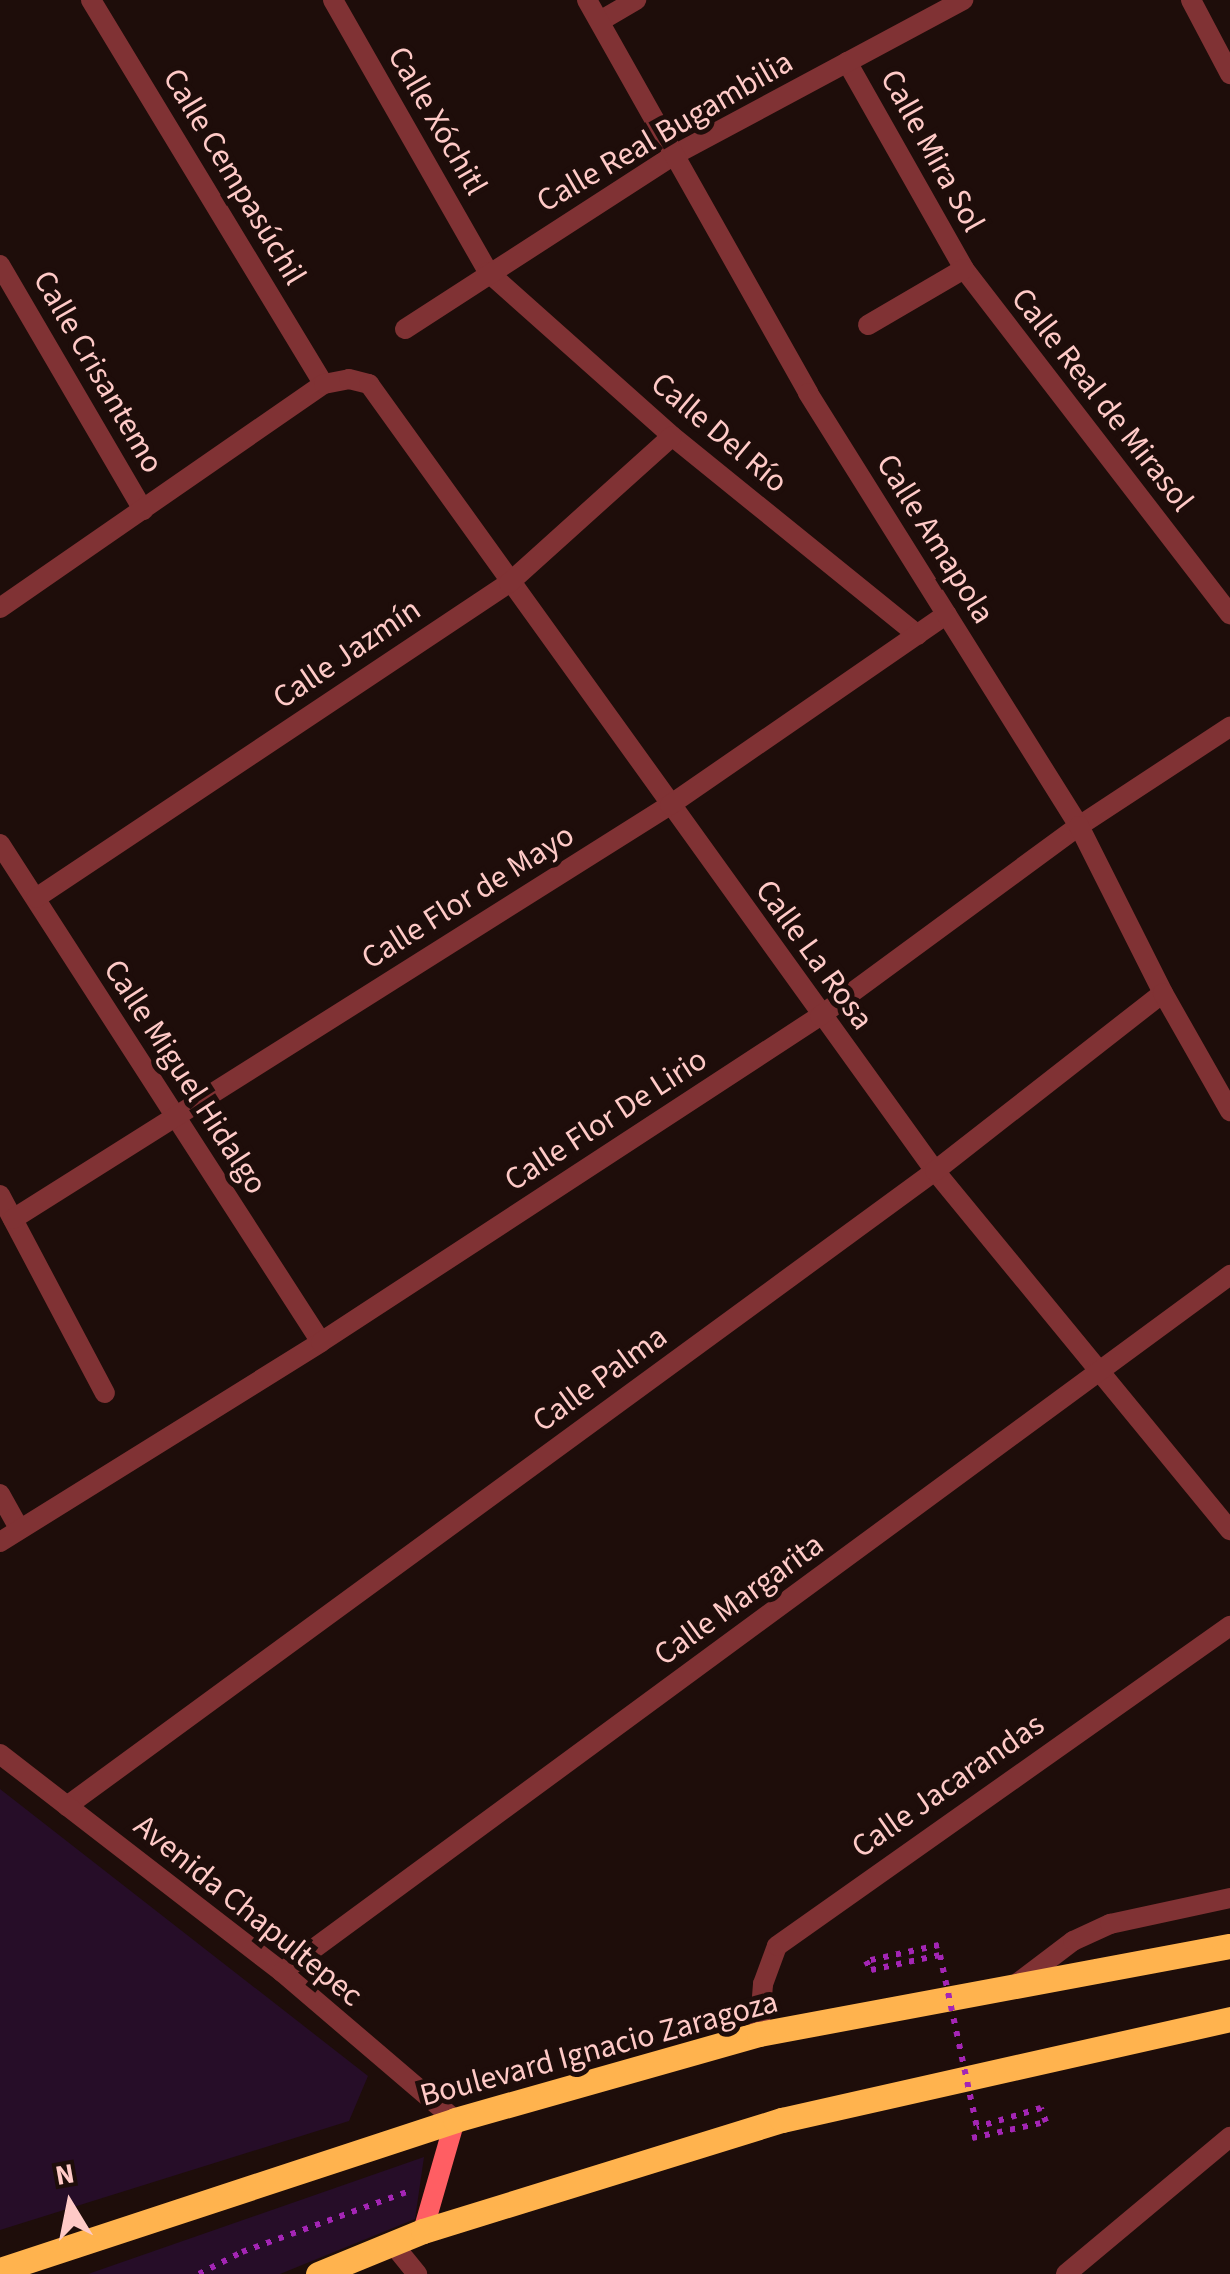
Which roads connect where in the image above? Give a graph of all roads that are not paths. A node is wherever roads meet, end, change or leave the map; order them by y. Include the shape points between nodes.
1 (92, 0) edge
2 (333, 0) edge
3 (588, 0) edge
4 (636, 0) edge
5 (963, 0) edge
6 (1190, 0) edge
7 (600, 21) junction
8 (848, 62) junction
9 (1230, 74) edge
10 (676, 154) junction
11 (0, 265) edge
12 (964, 269) junction
13 (488, 272) junction
14 (868, 325) dead end
15 (405, 328) dead end
16 (324, 384) junction
17 (672, 436) junction
18 (144, 510) junction
19 (509, 582) junction
20 (0, 608) edge
21 (946, 614) junction
22 (1230, 615) edge
23 (918, 635) junction
24 (1230, 727) edge
25 (670, 805) junction
26 (1080, 826) junction
27 (0, 844) edge
28 (36, 898) junction
29 (1163, 993) junction
30 (820, 1016) junction
31 (1230, 1111) edge
32 (173, 1118) junction
33 (934, 1171) junction
34 (0, 1195) edge
35 (13, 1218) junction
36 (1230, 1275) edge
37 (320, 1342) junction
38 (1102, 1372) junction
39 (105, 1393) dead end
40 (0, 1494) edge
41 (20, 1528) junction
42 (1230, 1530) edge
43 (0, 1542) edge
44 (1230, 1626) edge
45 (0, 1754) edge
46 (68, 1806) junction
47 (1230, 1898) edge
48 (1230, 1946) edge
49 (282, 1972) junction
50 (1019, 1982) junction
51 (1230, 2018) edge
52 (759, 2034) junction
53 (455, 2120) junction
54 (1230, 2137) edge
55 (423, 2231) junction
56 (392, 2243) junction
57 (70, 2246) junction
58 (0, 2270) edge
59 (32, 2274) edge
60 (318, 2274) edge
61 (417, 2274) edge
62 (1066, 2274) edge

1 - 16 street, Calle Cempasúchil
2 - 13 street, Calle Xóchitl
3 - 7 street, Calle Amapola
4 - 7 street
5 - 8 street, Calle Real Bugambilia
6 - 9 street
7 - 10 street, Calle Amapola
8 - 10 street, Calle Real Bugambilia
8 - 12 street, Calle Mira Sol
10 - 13 street, Calle Real Bugambilia
10 - 21 street, Calle Amapola via 808,393
11 - 18 street, Calle Crisantemo
12 - 14 street
12 - 22 street, Calle Real de Mirasol
13 - 15 street, Calle Real Bugambilia
13 - 17 street, Calle Del Río
16 - 18 street
16 - 19 street, Calle La Rosa via 360,380 378,393
17 - 19 street, Calle Jazmín
17 - 23 street, Calle Del Río
18 - 20 street
19 - 25 street, Calle La Rosa
19 - 28 street, Calle Jazmín
21 - 23 street, Calle Flor de Mayo
21 - 26 street, Calle Amapola
23 - 25 street, Calle Flor de Mayo
24 - 26 street, Calle Flor De Lirio
25 - 30 street, Calle La Rosa
25 - 32 street, Calle Flor de Mayo
26 - 29 street, Calle Amapola
26 - 30 street, Calle Flor De Lirio
27 - 28 street, Calle Miguel Hidalgo
28 - 32 street, Calle Miguel Hidalgo
29 - 31 street, Calle Amapola
29 - 33 street, Calle Palma
30 - 33 street, Calle La Rosa
30 - 37 street, Calle Flor De Lirio
32 - 35 street, Calle Flor de Mayo
32 - 37 street, Calle Miguel Hidalgo
33 - 38 street, Calle La Rosa
33 - 46 street, Calle Palma
34 - 35 street
35 - 39 street
36 - 38 street, Calle Margarita
37 - 41 street, Calle Flor De Lirio
38 - 42 street, Calle La Rosa
38 - 49 street, Calle Margarita
40 - 41 street
41 - 43 street, Calle Flor De Lirio
44 - 52 street, Calle Jacarandas via 777,1946 763,1984
45 - 46 street, Avenida Chapultepec
46 - 49 street, Avenida Chapultepec
47 - 50 street via 1110,1924 1073,1941
48 - 50 main road, Boulevard Ignacio Zaragoza
49 - 53 street, Avenida Chapultepec
50 - 52 main road, Boulevard Ignacio Zaragoza
51 - 55 main road via 782,2120
52 - 53 main road, Boulevard Ignacio Zaragoza
53 - 55 main road
53 - 57 main road, Boulevard Ignacio Zaragoza
54 - 62 street
55 - 56 main road
56 - 60 main road
56 - 61 street
57 - 58 main road, Boulevard Ignacio Zaragoza
57 - 59 main road

